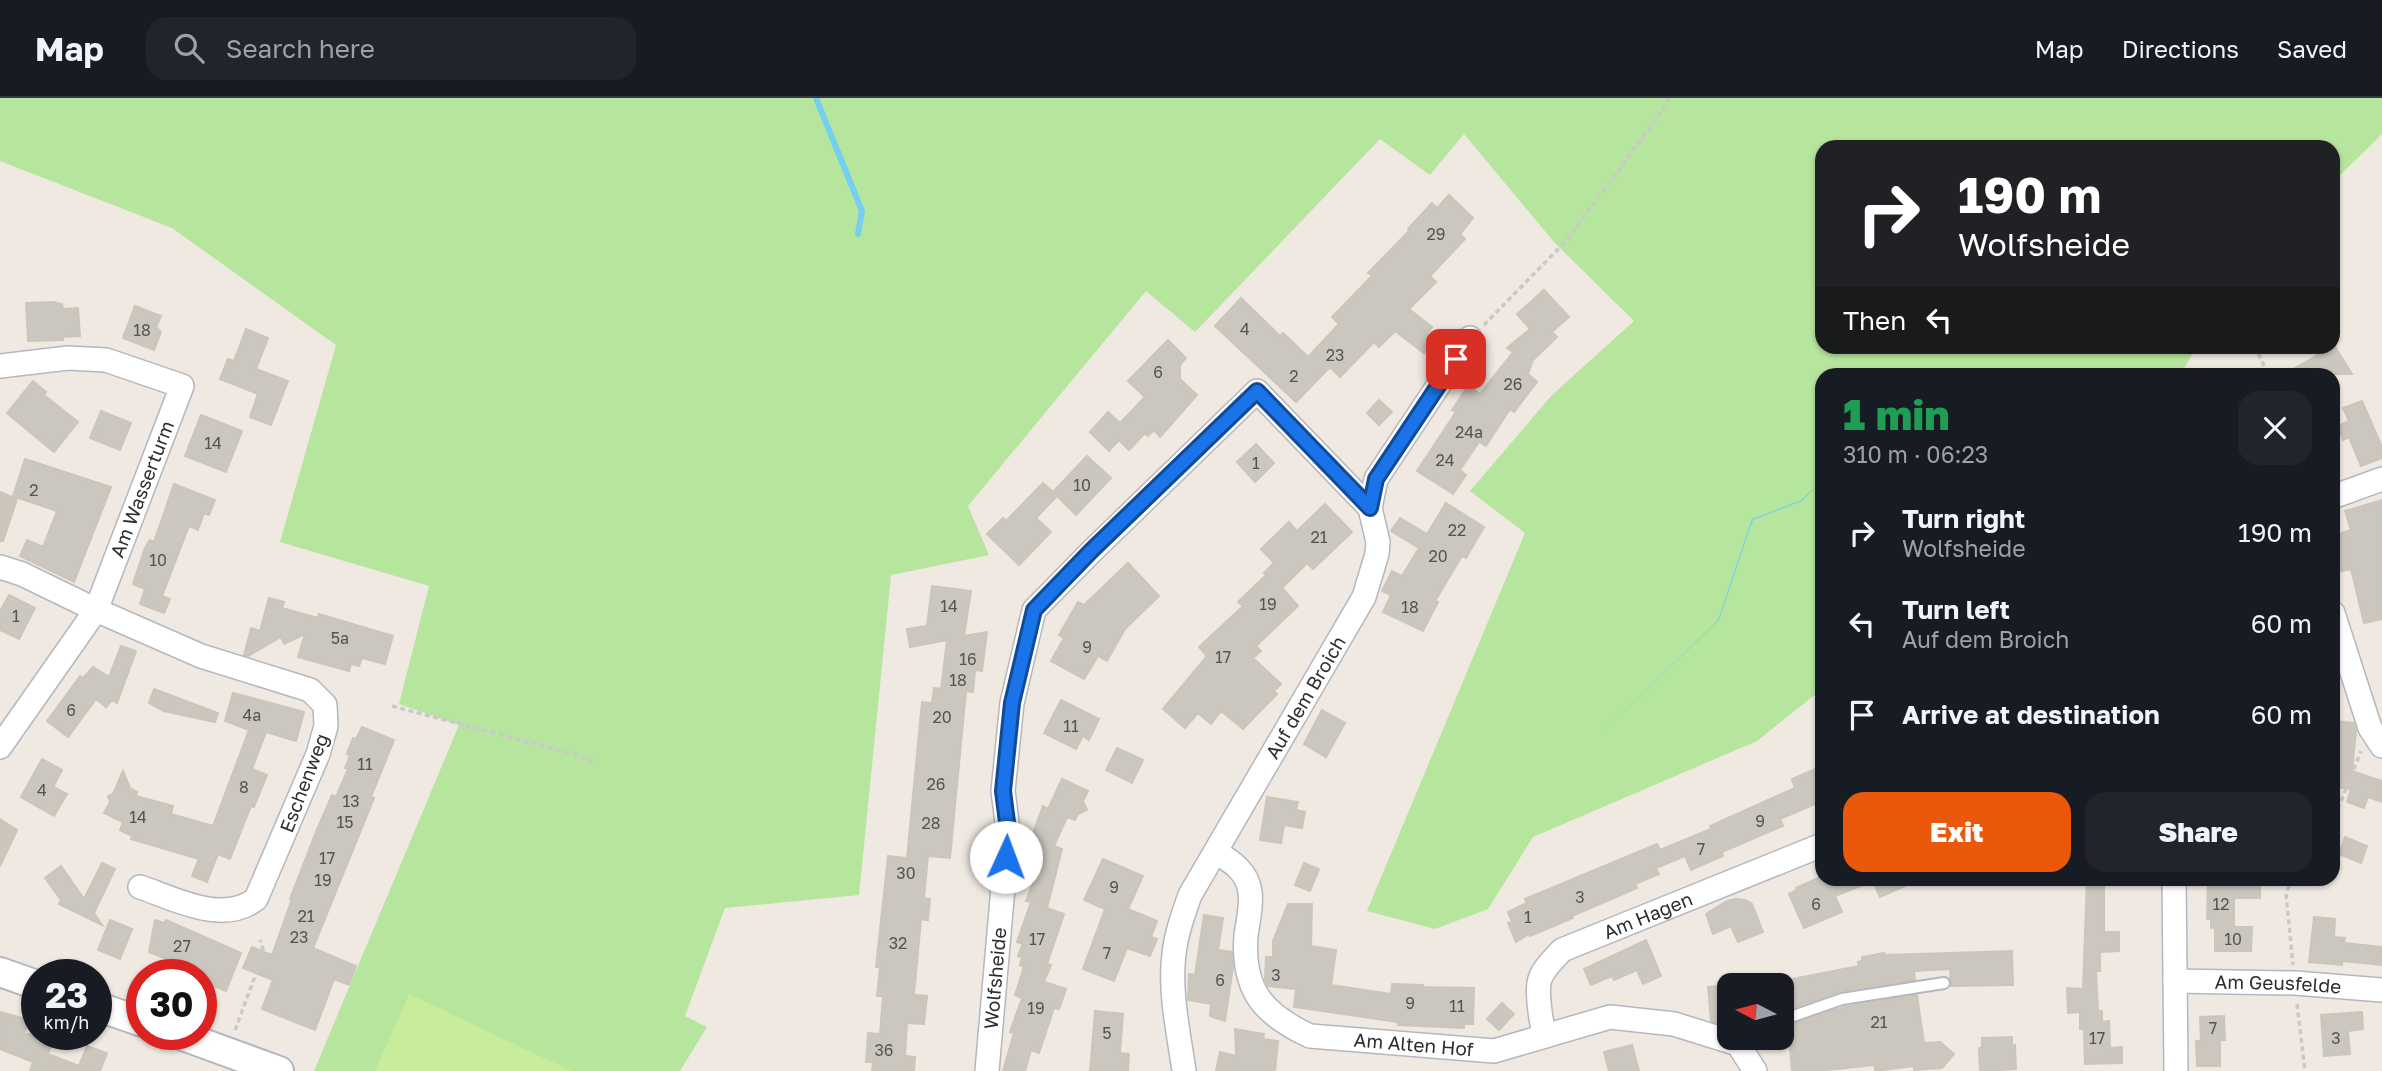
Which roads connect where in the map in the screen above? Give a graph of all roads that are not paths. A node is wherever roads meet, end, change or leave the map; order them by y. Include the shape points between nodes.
1 (1470, 338) road end
2 (0, 366) edge
3 (2382, 479) edge
4 (2340, 492) edge
5 (1370, 508) junction
6 (0, 567) edge
7 (96, 610) junction
8 (2340, 633) edge
9 (2376, 737) edge
10 (0, 747) edge
11 (1815, 848) edge
12 (1216, 852) junction
13 (2174, 886) edge
14 (140, 887) dead end
15 (0, 972) edge
16 (21, 979) edge
17 (2175, 981) junction
18 (1944, 983) dead end
19 (2382, 990) edge
20 (1794, 1016) edge
21 (1717, 1034) edge
22 (1545, 1035) junction
23 (217, 1048) edge
24 (1747, 1050) edge
25 (279, 1071) edge
26 (987, 1071) edge
27 (1184, 1071) edge
28 (1755, 1071) edge
29 (2176, 1071) edge

1 - 5 street, Auf dem Broich via 1376,479
2 - 7 street, Am Wasserturm via 68,358 106,360 182,386
3 - 4 street
5 - 12 street, Auf dem Broich via 1378,542 1364,597
5 - 26 street, Wolfsheide via 1257,391 1034,610 1012,703 1003,791 1008,830
6 - 7 street
7 - 10 street, Am Wasserturm
7 - 14 street, Eschenweg via 201,656 310,690 325,705 326,726 318,754 256,899 246,906 213,910
8 - 9 street
11 - 22 street, Am Hagen via 1562,950 1539,982
12 - 22 street, Am Alten Hof via 1233,863 1250,891 1244,958 1251,985 1264,1007 1285,1025 1327,1039 1494,1051
12 - 27 street, Auf dem Broich via 1189,895 1173,957
13 - 17 street
15 - 16 street
17 - 19 street, Am Geusfelde
17 - 29 street
18 - 20 lane via 1842,999
21 - 22 street, Am Alten Hof via 1610,1017
23 - 25 street
24 - 28 street, Am Alten Hof

